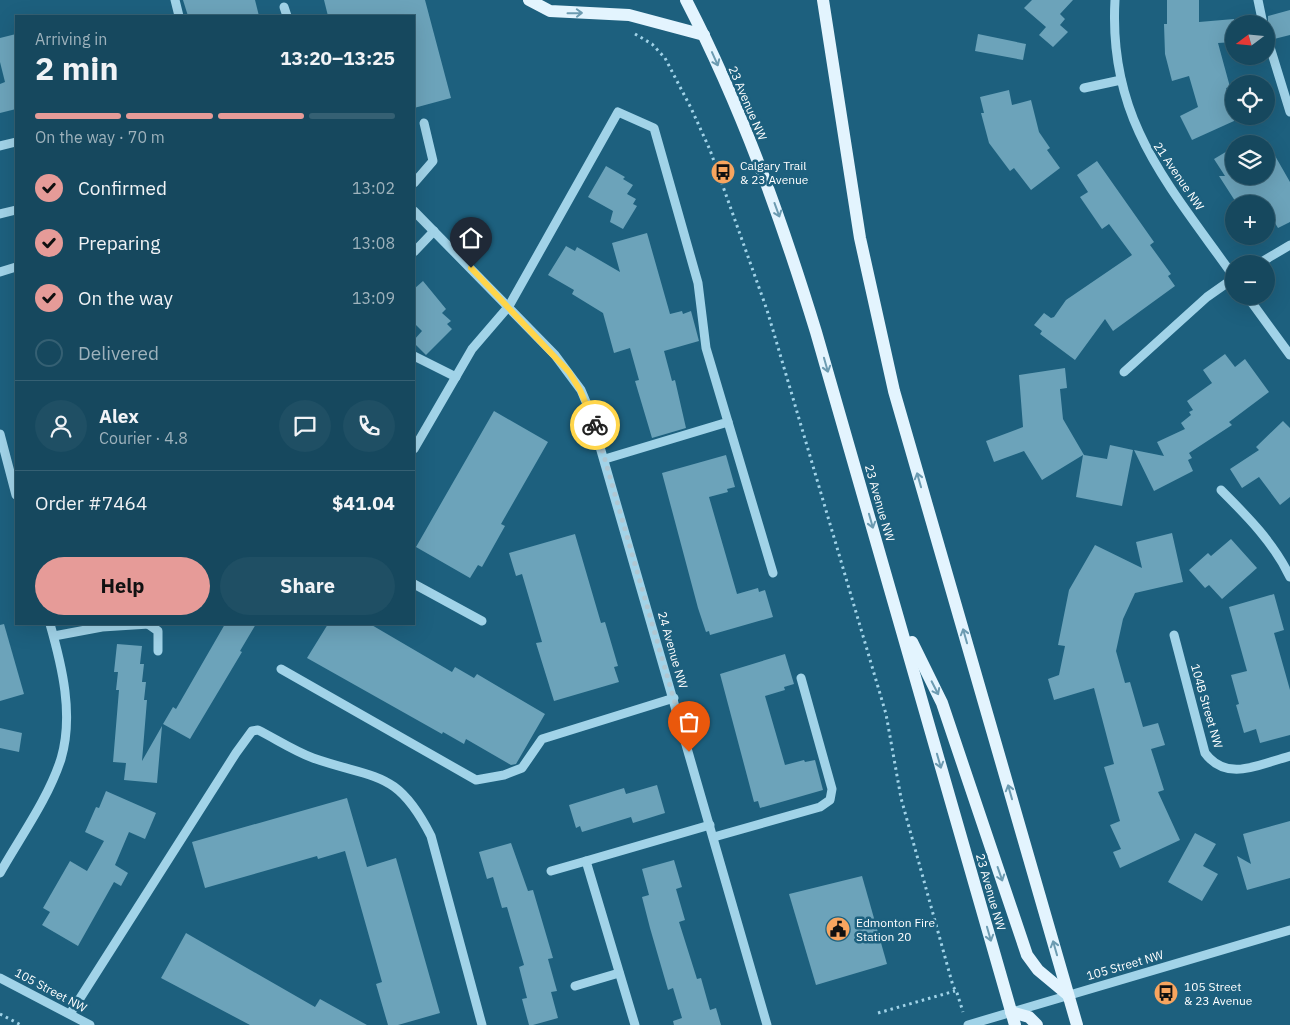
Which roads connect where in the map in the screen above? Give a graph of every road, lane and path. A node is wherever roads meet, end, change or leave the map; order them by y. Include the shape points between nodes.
1 (175, 0) edge
2 (529, 0) edge
3 (686, 0) edge
4 (823, 0) edge
5 (1115, 0) edge
6 (1258, 0) edge
7 (180, 15) edge
8 (629, 15) junction
9 (1262, 15) edge
10 (704, 35) junction
11 (1275, 63) edge
12 (1121, 80) junction
13 (1084, 88) dead end
14 (1290, 112) edge
15 (424, 123) dead end
16 (15, 142) edge
17 (0, 146) edge
18 (415, 182) edge
19 (15, 210) edge
20 (415, 212) edge
21 (0, 214) edge
22 (434, 231) junction
23 (1290, 245) edge
24 (415, 251) edge
25 (1273, 255) edge
26 (1225, 265) edge
27 (15, 268) edge
28 (0, 272) edge
29 (1225, 284) edge
30 (1254, 305) edge
31 (509, 306) junction
32 (1290, 355) edge
33 (415, 356) edge
34 (1124, 372) dead end
35 (456, 377) junction
36 (728, 422) junction
37 (0, 434) edge
38 (415, 447) edge
39 (605, 459) junction
40 (1220, 490) dead end
41 (15, 491) edge
42 (773, 573) dead end
43 (1290, 577) edge
44 (415, 585) edge
45 (897, 613) junction
46 (482, 621) dead end
47 (50, 625) edge
48 (133, 625) edge
49 (149, 625) edge
50 (1174, 635) dead end
51 (54, 636) junction
52 (158, 651) dead end
53 (281, 669) dead end
54 (801, 678) dead end
55 (674, 698) junction
56 (1290, 756) edge
57 (710, 825) junction
58 (714, 837) junction
59 (586, 861) junction
60 (551, 871) dead end
61 (0, 873) edge
62 (1290, 930) edge
63 (619, 973) junction
64 (0, 978) edge
65 (575, 986) dead end
66 (955, 991) junction
67 (1068, 995) junction
68 (1011, 1012) junction
69 (878, 1013) dead end
70 (0, 1014) edge
71 (70, 1014) junction
72 (966, 1021) edge
73 (21, 1025) edge
74 (90, 1025) edge
75 (482, 1025) edge
76 (635, 1025) edge
77 (767, 1025) edge
78 (1015, 1025) edge
79 (1037, 1025) edge
80 (1077, 1025) edge

1 - 7 street
2 -> 8 main road via 550,11
3 - 10 main road, 23 Avenue NW
67 -> 4 main road via 892,381 860,238
5 - 12 street, 21 Avenue NW via 1114,21
6 - 9 street
8 - 10 main road
8 - 66 path via 630,31 652,44 665,58 691,108 710,150 768,310 886,714 901,798
10 -> 45 main road, 23 Avenue NW via 760,164 787,238
11 - 14 street
12 - 13 street
12 - 26 street, 21 Avenue NW via 1133,122 1149,155
15 - 18 street via 433,162
16 - 17 street
19 - 21 street
20 - 22 street, 24 Avenue NW
22 - 24 street
22 - 31 street, 24 Avenue NW
23 - 25 street
27 - 28 street
29 - 34 street, 21 Avenue NW
30 - 32 street
31 - 35 street via 472,349
31 - 36 street via 618,112 654,128 698,283 706,348
31 - 39 street, 24 Avenue NW via 555,355 580,390
33 - 35 street
35 - 38 street
36 - 39 street
36 - 42 street
37 - 41 street
39 - 55 street, 24 Avenue NW
40 - 43 street via 1249,518
44 - 46 street
45 -> 67 main road via 942,703 1027,955 1038,970
45 -> 68 main road, 23 Avenue NW
47 - 51 street
48 - 51 street
49 - 52 street via 158,632
50 - 56 street, 104B Street NW via 1205,753 1213,763 1230,771
51 - 61 street via 65,697 61,757 46,792
53 - 55 street via 476,780 522,768 542,739
54 - 58 street via 832,789 830,800 820,807
55 - 57 street, 24 Avenue NW
57 - 58 street, 24 Avenue NW
57 - 59 street
58 - 77 street, 24 Avenue NW
59 - 60 street
59 - 63 street
62 - 67 street, 105 Street NW
63 - 65 street
63 - 76 street
64 - 71 street, 105 Street NW
66 - 69 path
66 - 72 path
67 - 68 street, 105 Street NW
67 - 80 main road
68 - 72 street, 105 Street NW
68 - 78 main road, 23 Avenue NW
68 - 79 main road via 1029,1017
70 - 73 path
71 - 74 street, 105 Street NW
71 - 75 street via 236,753 252,731 258,730 311,758 373,775 394,785 420,814 431,836

